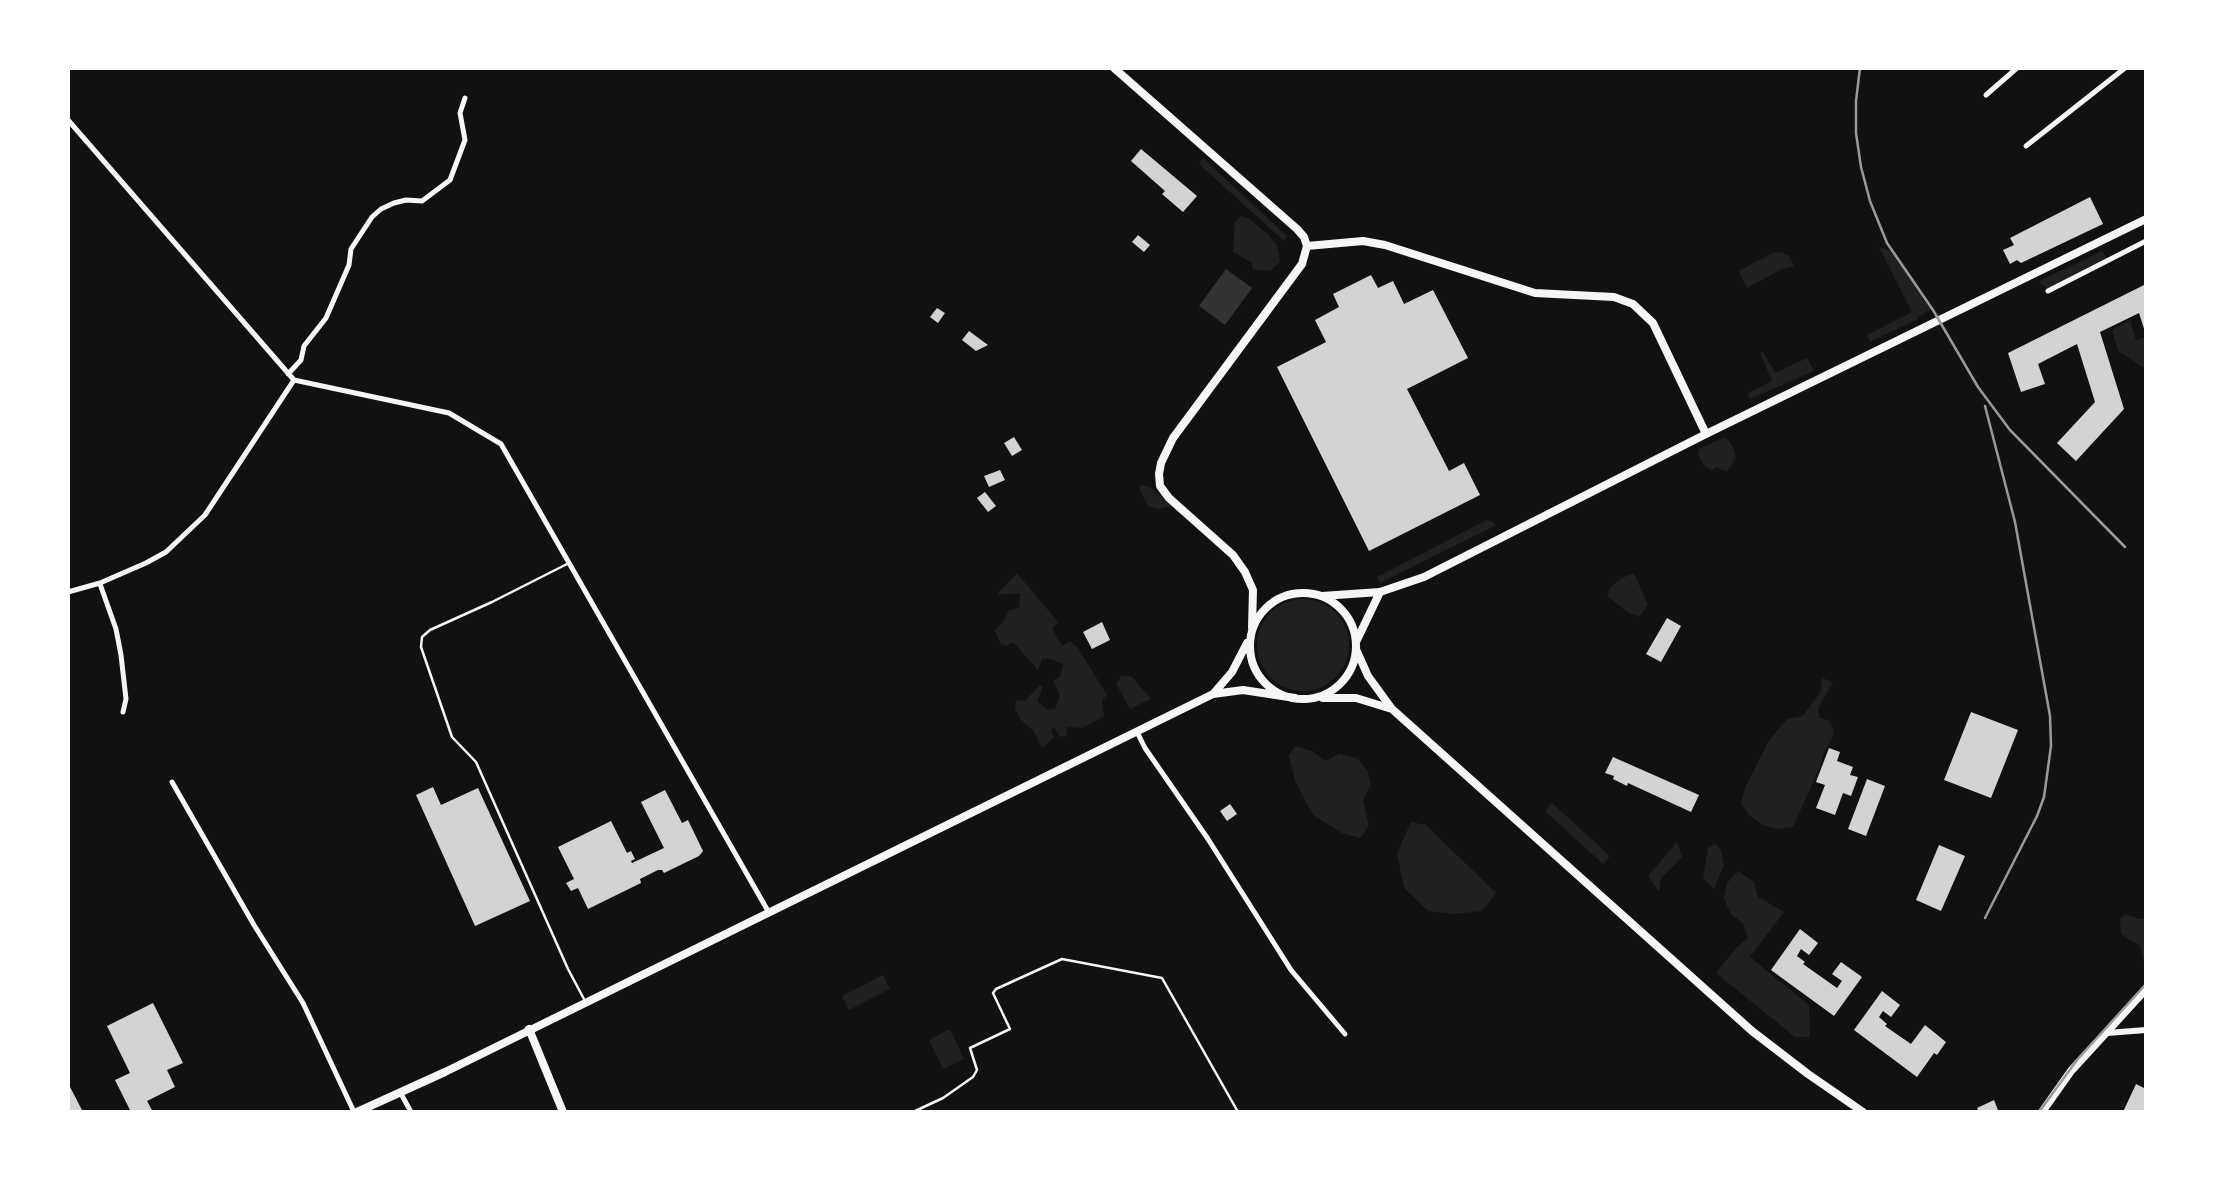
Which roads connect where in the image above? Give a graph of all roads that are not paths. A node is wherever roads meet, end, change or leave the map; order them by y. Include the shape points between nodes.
1 (1114, 68) edge
2 (2017, 68) edge
3 (2125, 68) edge
4 (1986, 95) dead end
5 (465, 98) dead end
6 (68, 120) edge
7 (2026, 146) dead end
8 (2146, 218) edge
9 (2146, 241) edge
10 (1307, 246) junction
11 (2048, 291) dead end
12 (288, 374) junction
13 (294, 380) junction
14 (1706, 434) junction
15 (570, 563) junction
16 (100, 582) junction
17 (68, 592) edge
18 (1380, 592) junction
19 (1322, 596) junction
20 (1251, 632) junction
21 (1356, 645) junction
22 (1214, 693) junction
23 (1295, 698) junction
24 (1314, 698) junction
25 (1392, 709) junction
26 (124, 712) dead end
27 (1137, 732) junction
28 (172, 782) dead end
29 (768, 911) junction
30 (2146, 989) edge
31 (586, 1002) junction
32 (529, 1030) junction
33 (2146, 1030) edge
34 (2107, 1033) junction
35 (1345, 1034) dead end
36 (400, 1092) junction
37 (356, 1112) edge
38 (411, 1112) edge
39 (563, 1112) edge
40 (913, 1112) edge
41 (1238, 1112) edge
42 (1862, 1112) edge
43 (2042, 1112) edge

1 - 10 main road via 1298,229
2 - 4 street
3 - 7 street
5 - 12 street via 465,140 450,180 422,201 394,203 372,217 351,249 326,318
6 - 12 street
8 - 14 main road
9 - 11 street
10 - 14 main road via 1363,240 1536,293 1633,304 1654,323
10 - 20 main road via 1302,264 1161,463 1160,486 1169,498 1244,572 1253,590
12 - 13 street
13 - 15 street via 450,413 502,444
13 - 16 street via 204,514 166,552
14 - 18 main road via 1474,554
15 - 29 street
15 - 31 lane via 430,630 420,647 452,737 476,762
16 - 17 street
16 - 26 street via 121,655
18 - 19 main road
18 - 21 main road
19 - 20 main road via 1302,592 1277,599
19 - 21 main road via 1349,619
20 - 22 main road
20 - 23 main road via 1256,671 1272,690
21 - 24 main road via 1343,680
21 - 25 main road
22 - 23 main road
22 - 27 main road
23 - 24 main road
24 - 25 main road via 1356,698
25 - 42 main road via 1752,1031
27 - 29 main road
27 - 35 street via 1291,970
28 - 37 street via 303,1003
29 - 31 main road
30 - 34 main road
31 - 32 main road
32 - 36 main road
32 - 39 main road
33 - 34 street
34 - 43 main road
36 - 37 main road
36 - 38 street
40 - 41 lane via 972,1077 977,1070 970,1048 1010,1029 993,993 1062,959 1162,978

